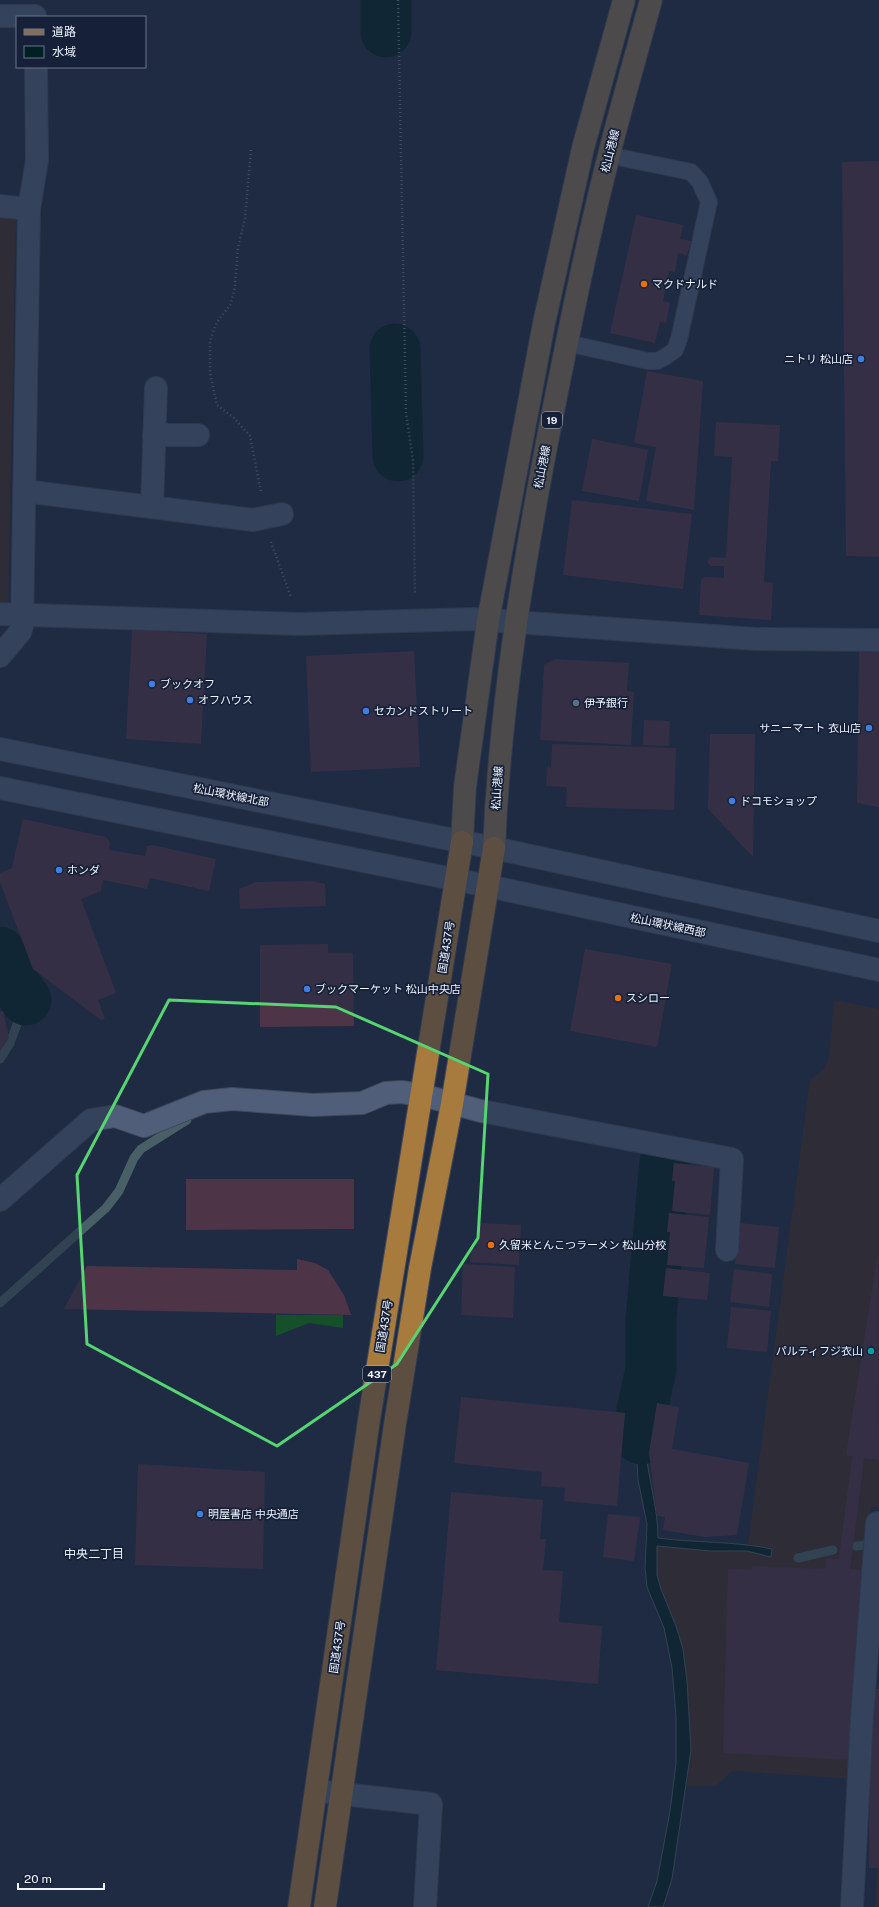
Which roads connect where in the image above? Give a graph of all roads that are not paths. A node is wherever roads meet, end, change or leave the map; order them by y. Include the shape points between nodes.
1 (624, 0) edge
2 (652, 0) edge
3 (35, 11) edge
4 (0, 16) edge
5 (36, 68) edge
6 (608, 155) junction
7 (0, 206) edge
8 (30, 209) junction
9 (567, 343) junction
10 (156, 388) dead end
11 (154, 435) junction
12 (198, 435) dead end
13 (24, 490) junction
14 (152, 507) junction
15 (274, 515) road end
16 (0, 614) edge
17 (22, 614) junction
18 (488, 621) junction
19 (516, 622) junction
20 (879, 640) edge
21 (0, 656) edge
22 (0, 749) edge
23 (0, 788) edge
24 (462, 842) junction
25 (494, 848) junction
26 (457, 880) junction
27 (488, 886) junction
28 (879, 931) edge
29 (879, 970) edge
30 (422, 1095) junction
31 (452, 1104) junction
32 (0, 1200) edge
33 (727, 1250) dead end
34 (879, 1523) edge
35 (317, 1791) junction
36 (343, 1793) junction
37 (299, 1907) edge
38 (325, 1907) edge
39 (425, 1907) edge
40 (852, 1907) edge

1 - 18 main road, 19 via 583,148 544,323
2 - 6 main road, 松山港線 / 19
3 - 4 street
5 - 8 street via 37,160
6 - 9 main road, 松山港線 / 19
6 - 9 lane via 691,172 706,192 709,202 683,323 674,350 657,361 631,358
7 - 8 street
8 - 13 street
9 - 19 main road, 松山港線 / 19 via 536,499
10 - 11 street
11 - 12 street
11 - 14 street
13 - 14 street
13 - 17 street
14 - 15 street via 253,520
16 - 17 street
17 - 18 street via 301,624 473,619
17 - 21 street via 20,632
18 - 19 street
18 - 24 main road, 19 via 465,787
19 - 20 street via 756,639
19 - 25 main road, 松山港線 / 19 via 497,775
22 - 24 street, 松山環状線北部
23 - 26 street
24 - 25 street
24 - 26 highway, 国道437号 / 437
25 - 27 highway, 437
25 - 28 street
26 - 27 street, 松山環状線西部
26 - 30 highway, 国道437号 / 437
27 - 29 street, 松山環状線西部
27 - 31 highway, 437
30 - 31 street
30 - 32 street via 386,1092 362,1103 313,1105 232,1099 204,1102 144,1126 115,1116 91,1120
30 - 35 highway, 国道437号 / 437 via 369,1420
31 - 33 street via 732,1159
31 - 36 highway, 437 via 420,1268 396,1416
34 - 40 street via 862,1717
35 - 36 street
35 - 37 highway, 国道437号 / 437
36 - 38 highway, 437
36 - 39 street via 431,1804

